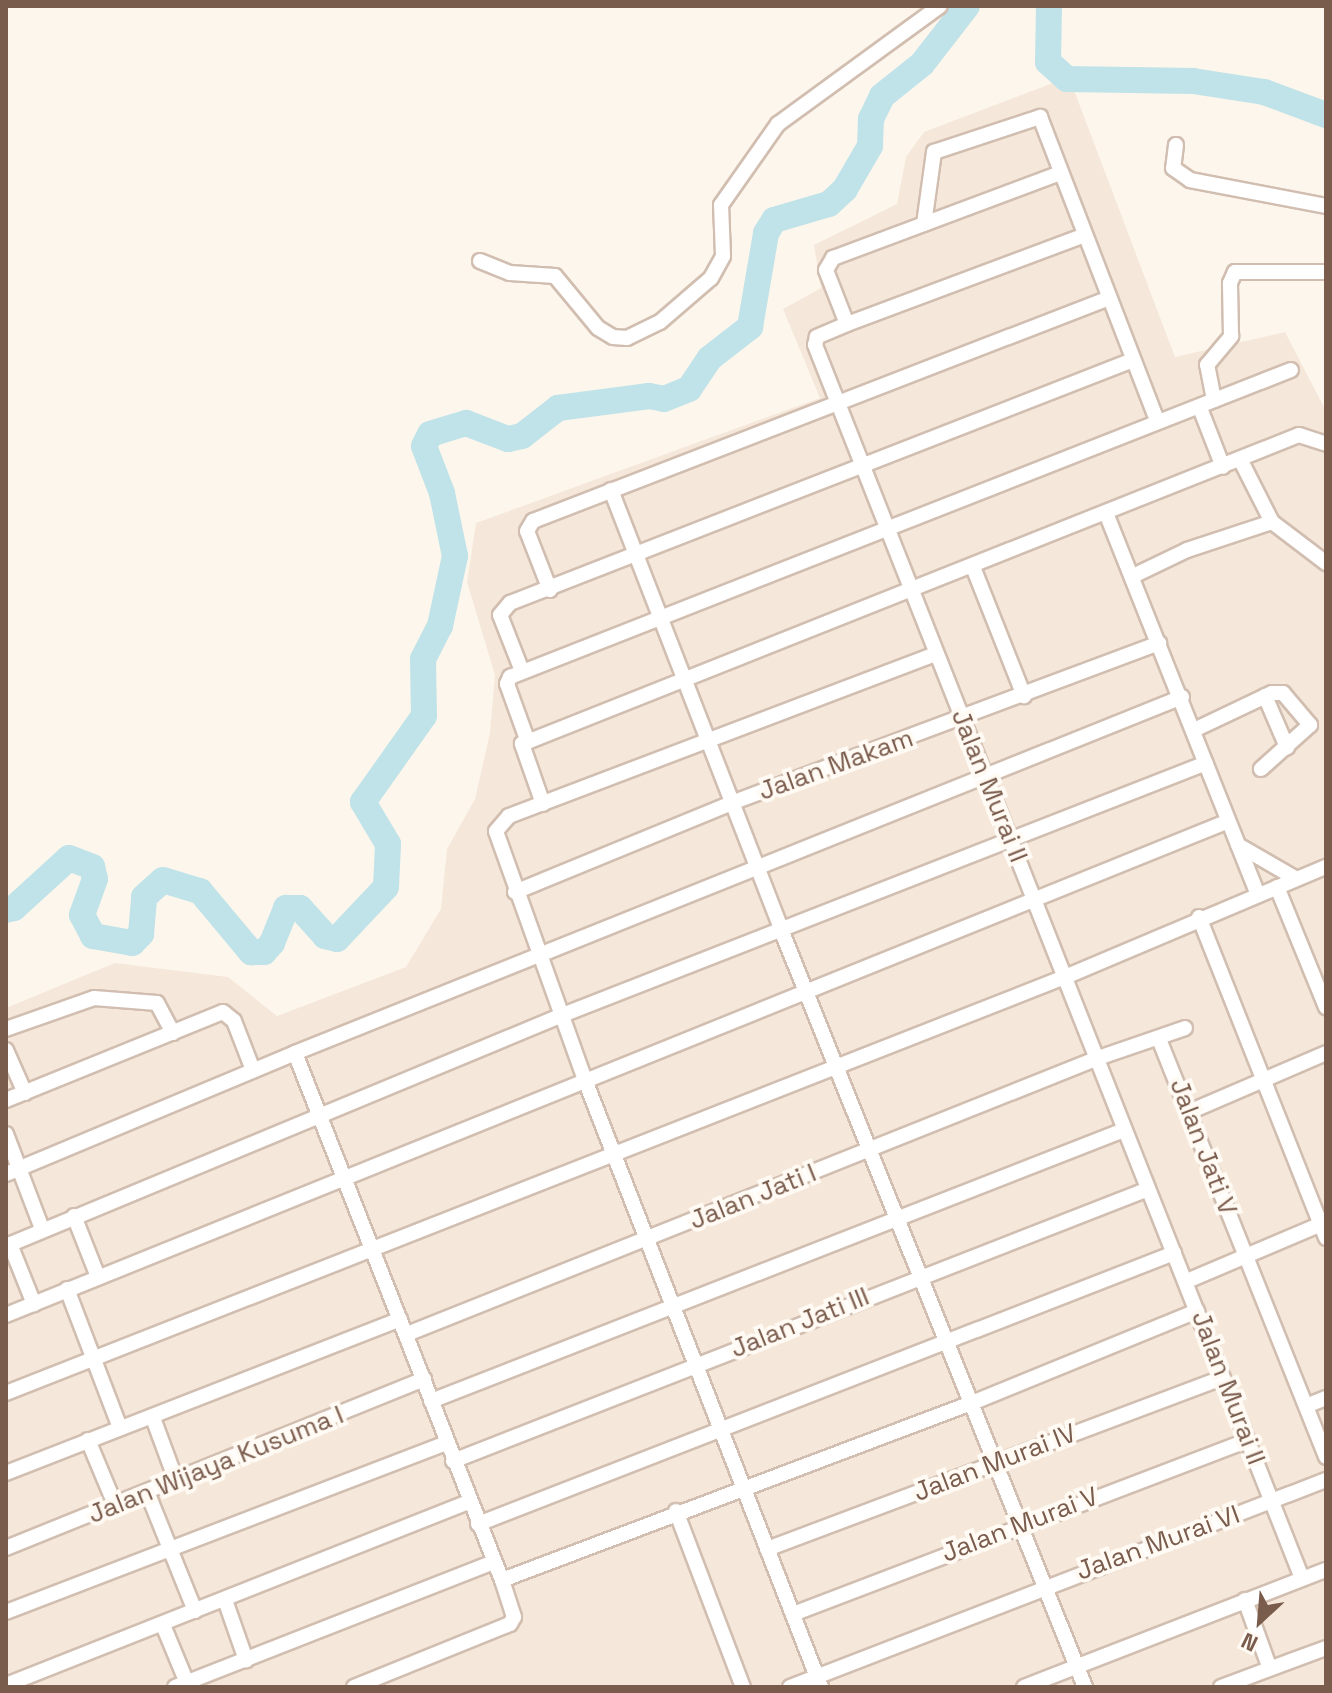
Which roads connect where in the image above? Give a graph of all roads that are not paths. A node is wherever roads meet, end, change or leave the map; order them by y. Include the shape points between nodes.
1 (940, 6) edge
2 (1176, 145) dead end
3 (1058, 174) junction
4 (1326, 206) edge
5 (924, 224) junction
6 (1085, 235) junction
7 (480, 261) dead end
8 (1326, 272) edge
9 (1109, 298) junction
10 (847, 324) junction
11 (1133, 360) junction
12 (1291, 370) dead end
13 (1214, 400) junction
14 (839, 406) junction
15 (1200, 408) junction
16 (1157, 421) junction
17 (1326, 444) edge
18 (1241, 461) junction
19 (1223, 467) junction
20 (861, 470) junction
21 (611, 490) junction
22 (1106, 513) junction
23 (1272, 522) junction
24 (886, 529) junction
25 (637, 557) junction
26 (1326, 563) edge
27 (973, 567) junction
28 (1133, 576) junction
29 (550, 590) junction
30 (913, 591) junction
31 (661, 619) junction
32 (1159, 643) junction
33 (936, 654) junction
34 (522, 671) junction
35 (685, 683) junction
36 (1024, 696) junction
37 (1265, 696) junction
38 (1182, 697) junction
39 (961, 721) junction
40 (1194, 730) junction
41 (709, 738) junction
42 (528, 742) junction
43 (1287, 747) junction
44 (1206, 763) junction
45 (1261, 769) dead end
46 (983, 776) junction
47 (734, 802) junction
48 (543, 804) junction
49 (1226, 822) junction
50 (1011, 838) junction
51 (1238, 845) junction
52 (1326, 867) edge
53 (759, 868) junction
54 (1295, 878) junction
55 (1277, 887) junction
56 (515, 892) junction
57 (1258, 894) junction
58 (1034, 900) junction
59 (1199, 917) junction
60 (782, 932) junction
61 (541, 952) junction
62 (1065, 977) junction
63 (807, 993) junction
64 (1326, 1007) edge
65 (565, 1014) junction
66 (1185, 1028) dead end
67 (6, 1029) edge
68 (173, 1033) junction
69 (1159, 1039) junction
70 (6, 1050) edge
71 (295, 1053) junction
72 (1326, 1053) edge
73 (1098, 1058) junction
74 (836, 1064) junction
75 (253, 1070) junction
76 (585, 1080) junction
77 (1267, 1080) junction
78 (25, 1093) junction
79 (6, 1100) edge
80 (1189, 1112) junction
81 (319, 1115) junction
82 (1124, 1130) junction
83 (6, 1134) edge
84 (871, 1149) junction
85 (618, 1154) junction
86 (13, 1171) edge
87 (343, 1175) junction
88 (1148, 1189) junction
89 (898, 1215) junction
90 (74, 1216) junction
91 (1324, 1228) edge
92 (42, 1229) junction
93 (647, 1241) junction
94 (8, 1245) edge
95 (373, 1247) junction
96 (1174, 1253) junction
97 (1245, 1255) junction
98 (922, 1274) junction
99 (98, 1277) junction
100 (1187, 1281) junction
101 (67, 1289) junction
102 (34, 1304) junction
103 (671, 1304) junction
104 (1197, 1311) junction
105 (6, 1315) edge
106 (400, 1319) junction
107 (407, 1334) junction
108 (947, 1339) junction
109 (95, 1358) junction
110 (695, 1364) junction
111 (1223, 1378) junction
112 (424, 1379) junction
113 (6, 1393) edge
114 (1326, 1398) edge
115 (431, 1401) junction
116 (974, 1402) junction
117 (1306, 1406) junction
118 (153, 1418) junction
119 (719, 1426) junction
120 (120, 1428) junction
121 (88, 1440) junction
122 (1248, 1440) junction
123 (446, 1443) junction
124 (1326, 1457) edge
125 (453, 1461) junction
126 (997, 1462) junction
127 (6, 1473) edge
128 (1326, 1480) edge
129 (177, 1483) junction
130 (745, 1488) junction
131 (148, 1494) junction
132 (1272, 1501) junction
133 (469, 1502) junction
134 (116, 1507) junction
135 (676, 1511) junction
136 (478, 1524) junction
137 (1020, 1524) junction
138 (6, 1548) edge
139 (767, 1549) junction
140 (170, 1550) junction
141 (494, 1562) junction
142 (1326, 1570) edge
143 (1302, 1578) junction
144 (502, 1580) junction
145 (1043, 1585) junction
146 (225, 1600) junction
147 (1245, 1600) junction
148 (195, 1611) junction
149 (6, 1612) edge
150 (793, 1614) junction
151 (163, 1625) junction
152 (1326, 1648) edge
153 (246, 1660) junction
154 (1078, 1666) junction
155 (1270, 1669) junction
156 (219, 1680) edge
157 (819, 1682) edge
158 (6, 1685) edge
159 (181, 1685) edge
160 (354, 1687) edge
161 (743, 1687) edge
162 (790, 1687) edge
163 (1024, 1687) edge
164 (1085, 1687) edge
165 (1221, 1687) edge

1 - 7 street via 778,124 721,205 723,256 711,278 660,322 627,338 613,337 598,328 555,276 510,273
2 - 4 street via 1173,168 1190,180
3 - 5 street
3 - 5 street via 1039,116 934,152
3 - 6 street
5 - 10 street via 829,263 826,270
6 - 9 street
6 - 10 street, Jalan Murai II
8 - 13 street via 1235,272 1230,283 1231,336 1207,365
9 - 11 street
9 - 14 street
10 - 14 street, Jalan Murai II via 815,341
11 - 16 street
11 - 20 street
12 - 13 street
13 - 15 street
14 - 20 street, Jalan Murai II
14 - 21 street
15 - 16 street
15 - 19 street
16 - 24 street
17 - 18 street via 1299,435
18 - 19 street
18 - 23 street
19 - 22 street
20 - 24 street, Jalan Murai II
20 - 25 street
21 - 25 street
21 - 29 street via 529,524
22 - 27 street
22 - 28 street
23 - 26 street
23 - 28 street via 1187,550
24 - 30 street, Jalan Murai II
24 - 31 street
25 - 29 street
25 - 31 street
27 - 30 street
27 - 36 street
28 - 32 street
29 - 34 street via 501,610
30 - 33 street, Jalan Murai II
30 - 35 street
31 - 34 street
31 - 35 street
32 - 36 street, Jalan Makam
32 - 38 street
33 - 39 street, Jalan Murai II
33 - 41 street
34 - 42 street via 507,684
35 - 41 street
35 - 42 street
36 - 39 street, Jalan Makam
37 - 40 street
37 - 43 street
37 - 43 street via 1283,693 1310,721
38 - 40 street
38 - 46 street
39 - 46 street, Jalan Murai II
39 - 47 street, Jalan Makam
40 - 44 street
41 - 47 street
41 - 48 street
42 - 48 street via 520,749
43 - 45 street
44 - 49 street
44 - 50 street
46 - 50 street, Jalan Murai II
46 - 53 street
47 - 53 street
47 - 56 street, Jalan Makam
48 - 56 street via 509,816 496,831
49 - 51 street
49 - 58 street
50 - 58 street, Jalan Murai II
50 - 60 street
51 - 54 street
51 - 57 street
52 - 54 street
53 - 60 street
53 - 61 street
54 - 55 street
55 - 57 street
55 - 64 street
56 - 61 street
57 - 59 street
58 - 62 street, Jalan Murai II
58 - 63 street
59 - 62 street
59 - 77 street
60 - 63 street
60 - 65 street
61 - 65 street
61 - 71 street
62 - 73 street, Jalan Murai II
62 - 74 street
63 - 74 street
63 - 76 street
65 - 76 street
65 - 81 street
66 - 69 street, Jalan Jati I
67 - 68 street via 94,998 157,1003
68 - 75 street via 228,1013
68 - 78 street
69 - 73 street, Jalan Jati I
69 - 80 street, Jalan Jati V
70 - 78 street
71 - 75 street
71 - 81 street
72 - 77 street
73 - 82 street, Jalan Murai II
73 - 84 street, Jalan Jati I
74 - 84 street
74 - 85 street
75 - 86 street
76 - 85 street
76 - 87 street
77 - 80 street
77 - 91 street
78 - 79 street
80 - 97 street, Jalan Jati V
81 - 87 street
81 - 90 street
82 - 88 street, Jalan Murai II
82 - 89 street
83 - 86 street
84 - 89 street
84 - 93 street, Jalan Jati I
85 - 93 street
85 - 95 street
86 - 92 street
87 - 95 street
87 - 99 street
88 - 96 street, Jalan Murai II
88 - 98 street, Jalan Jati III
89 - 98 street
89 - 103 street
90 - 92 street
90 - 99 street
91 - 97 street
92 - 94 street
93 - 103 street
93 - 107 street, Jalan Jati I
94 - 102 street
95 - 106 street
95 - 109 street
96 - 100 street, Jalan Murai II
96 - 108 street
97 - 100 street
97 - 117 street, Jalan Jati V
98 - 108 street
98 - 110 street, Jalan Jati III
99 - 101 street
100 - 104 street, Jalan Murai II
101 - 102 street
101 - 109 street
102 - 105 street
103 - 110 street
103 - 115 street
104 - 111 street, Jalan Murai II
104 - 116 street
106 - 107 street
106 - 118 street
107 - 112 street
108 - 116 street
108 - 119 street
109 - 113 street
109 - 120 street
110 - 119 street
110 - 125 street, Jalan Jati III
111 - 122 street, Jalan Murai II
111 - 126 street, Jalan Murai IV
112 - 115 street
112 - 129 street, Jalan Wijaya Kusuma I
114 - 117 street
115 - 123 street
116 - 126 street
116 - 130 street
117 - 124 street, Jalan Jati V
118 - 120 street
118 - 129 street
119 - 130 street
119 - 136 street
120 - 121 street
121 - 127 street
121 - 134 street
122 - 132 street, Jalan Murai II
122 - 137 street, Jalan Murai V
123 - 125 street
123 - 140 street
125 - 133 street
126 - 137 street
126 - 139 street, Jalan Murai IV
128 - 132 street, Jalan Murai VI
129 - 131 street, Jalan Wijaya Kusuma I
130 - 135 street
130 - 139 street
131 - 134 street, Jalan Wijaya Kusuma I
131 - 140 street
132 - 143 street, Jalan Murai II
132 - 145 street, Jalan Murai VI
133 - 136 street
133 - 146 street
134 - 138 street, Jalan Wijaya Kusuma I
135 - 144 street
135 - 161 street
136 - 141 street
137 - 145 street
137 - 150 street, Jalan Murai V
139 - 150 street
140 - 148 street
140 - 149 street
141 - 144 street
141 - 153 street
142 - 143 street
143 - 147 street
144 - 160 street via 514,1617 510,1624
145 - 154 street
145 - 157 street, Jalan Murai VI
146 - 148 street
146 - 153 street
147 - 154 street
147 - 155 street
148 - 151 street
150 - 157 street
151 - 158 street
151 - 159 street
152 - 155 street
153 - 156 street
154 - 163 street
154 - 164 street
155 - 165 street
156 - 159 street
157 - 162 street, Jalan Murai VI

